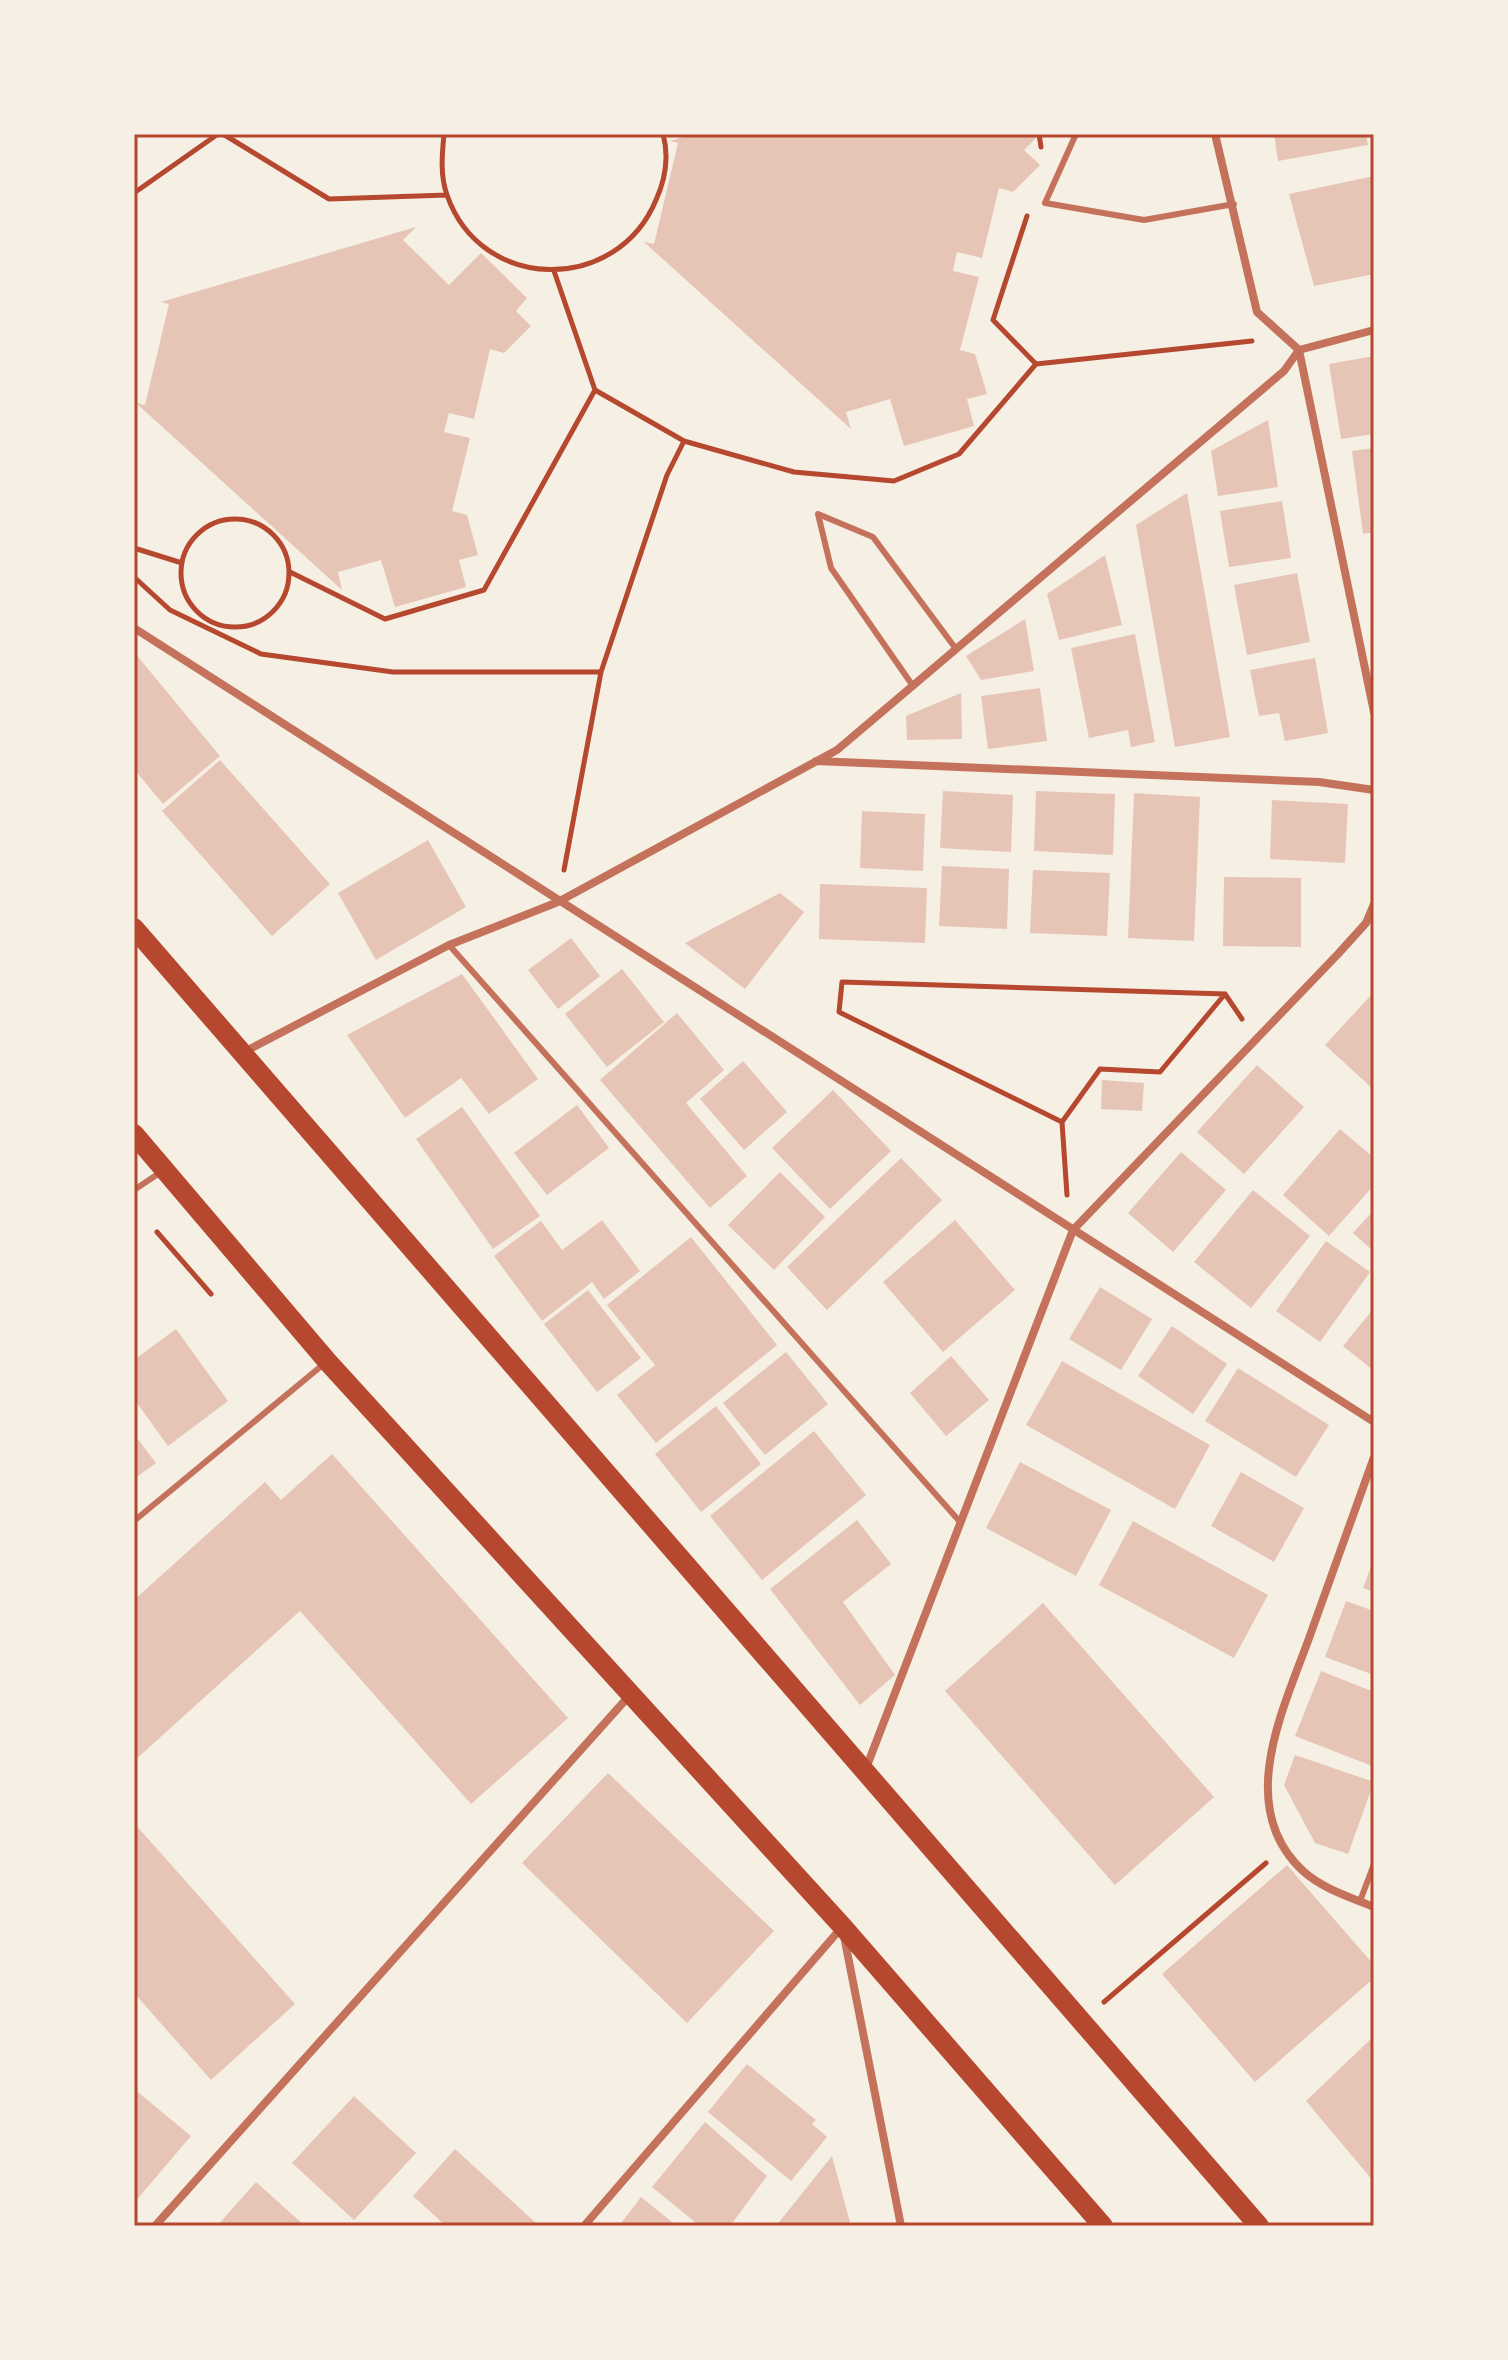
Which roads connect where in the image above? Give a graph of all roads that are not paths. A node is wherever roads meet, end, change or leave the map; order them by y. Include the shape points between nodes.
1 (1076, 134) edge
2 (1215, 134) edge
3 (1234, 204) junction
4 (1374, 330) edge
5 (1299, 350) junction
6 (134, 628) edge
7 (956, 649) junction
8 (913, 686) junction
9 (1374, 712) edge
10 (816, 761) junction
11 (1374, 790) edge
12 (558, 902) junction
13 (1374, 904) edge
14 (134, 928) edge
15 (449, 945) junction
16 (242, 1053) junction
17 (134, 1134) edge
18 (166, 1170) junction
19 (134, 1190) edge
20 (1073, 1230) junction
21 (327, 1361) junction
22 (1374, 1422) edge
23 (1374, 1457) edge
24 (134, 1521) edge
25 (961, 1523) junction
26 (632, 1692) junction
27 (865, 1771) junction
28 (1374, 1864) edge
29 (1360, 1901) junction
30 (1374, 1907) edge
31 (843, 1927) junction
32 (155, 2226) edge
33 (584, 2226) edge
34 (901, 2226) edge
35 (1103, 2226) edge
36 (1259, 2226) edge

1 - 3 lane via 1045,203 1144,220
2 - 3 street
3 - 5 street via 1257,312
4 - 5 street
5 - 7 street via 1284,371
5 - 9 street
6 - 12 street
7 - 8 street
7 - 8 lane via 873,537 818,514 831,568
8 - 10 street via 837,750
10 - 11 street via 1319,782
10 - 12 street
12 - 15 street
12 - 20 street
13 - 20 street via 1366,923 1338,954
14 - 16 main road
15 - 16 street
15 - 25 lane
16 - 27 main road
17 - 18 main road
18 - 19 lane
18 - 21 main road
20 - 22 street
20 - 25 street
21 - 24 lane
21 - 26 main road
23 - 29 street via 1269,1756 1266,1788 1272,1817 1302,1870
25 - 27 street
26 - 31 main road
26 - 32 street
27 - 36 main road
28 - 29 lane
29 - 30 street
31 - 33 street
31 - 34 street
31 - 35 main road

